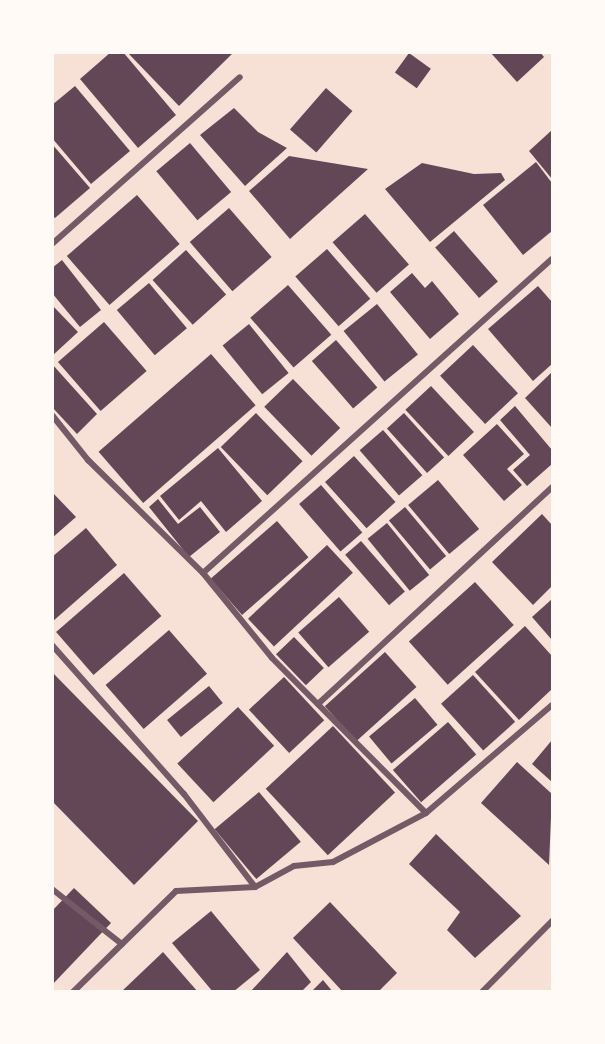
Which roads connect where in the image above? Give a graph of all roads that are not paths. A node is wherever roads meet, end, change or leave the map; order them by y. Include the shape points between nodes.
1 (240, 77) dead end
2 (52, 244) edge
3 (552, 259) edge
4 (52, 415) edge
5 (552, 487) edge
6 (203, 573) junction
7 (52, 645) edge
8 (318, 704) junction
9 (552, 705) edge
10 (426, 813) junction
11 (255, 887) junction
12 (52, 890) edge
13 (552, 921) edge
14 (122, 944) junction
15 (73, 992) edge
16 (482, 992) edge

1 - 2 street
3 - 6 street
4 - 6 street via 88,460
5 - 8 street
6 - 8 street via 272,658
7 - 11 street via 184,794
8 - 10 street
9 - 10 street
10 - 11 street via 333,862 294,867
11 - 14 street via 176,891
12 - 14 street
13 - 16 street
14 - 15 street

